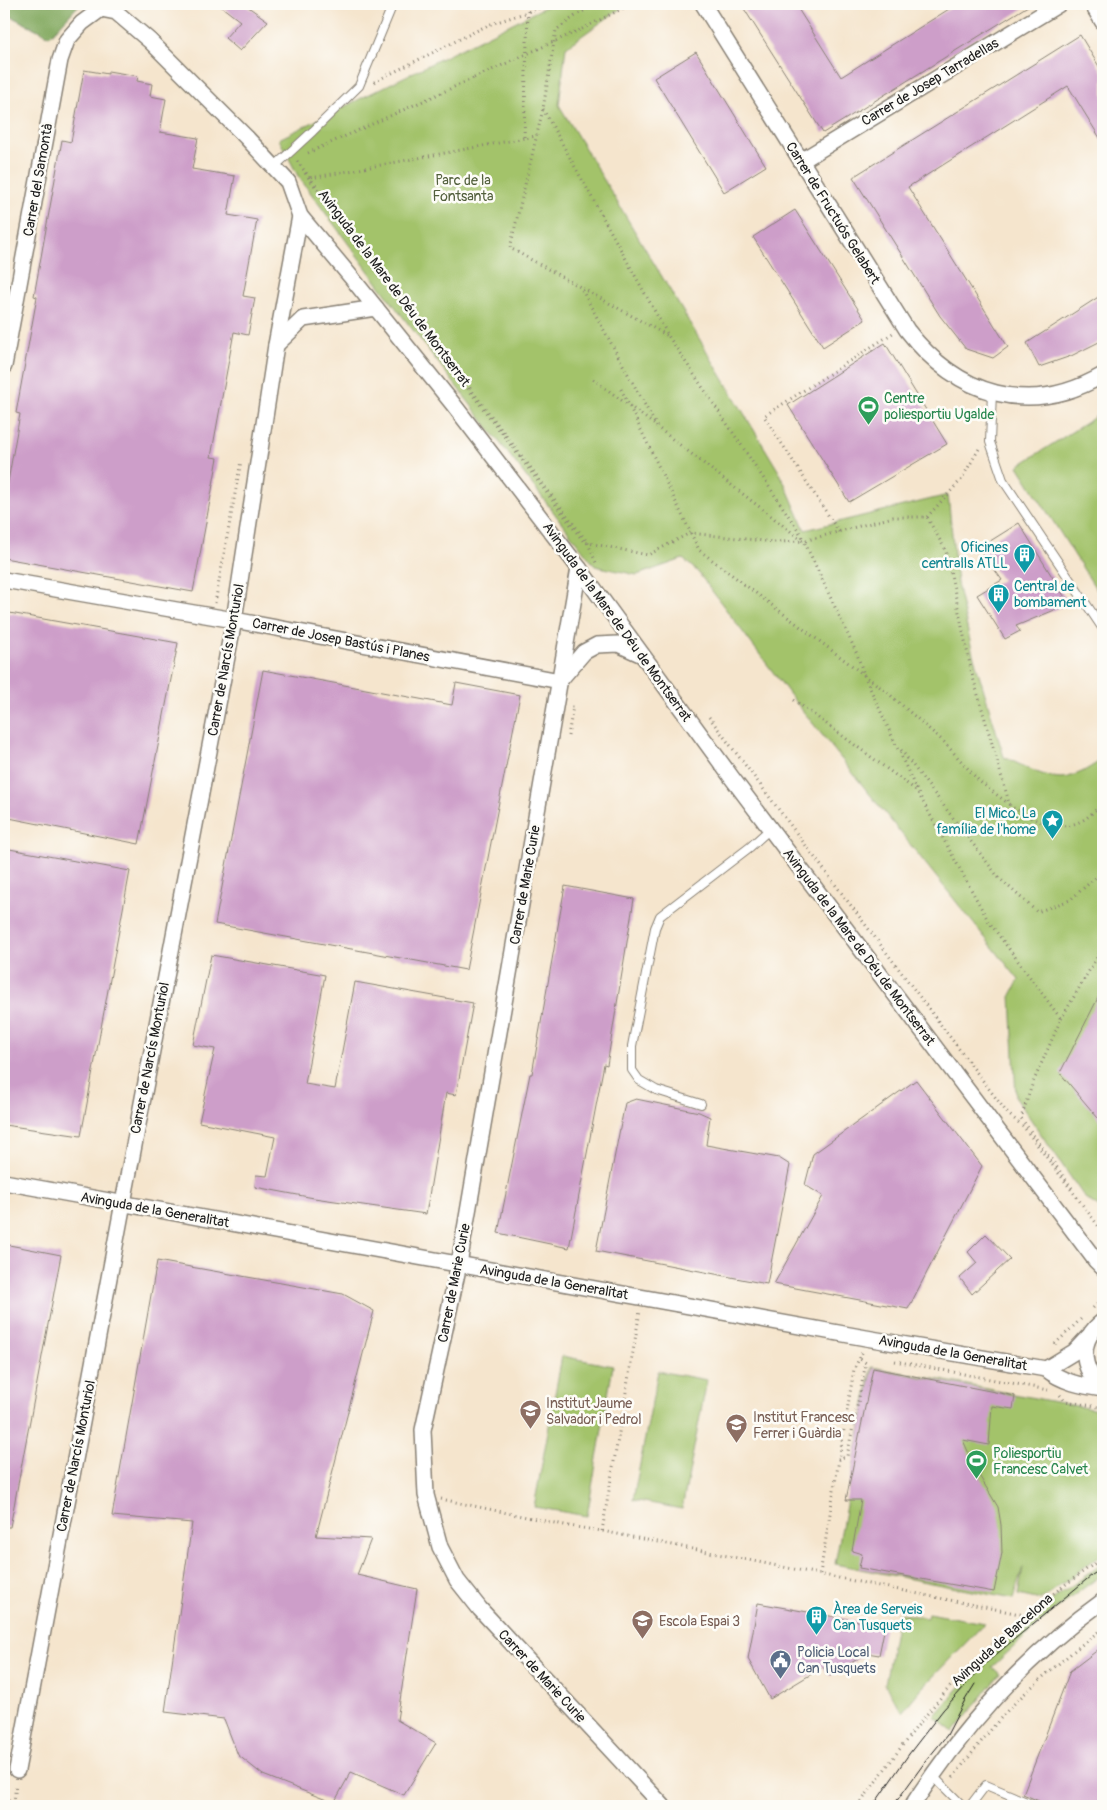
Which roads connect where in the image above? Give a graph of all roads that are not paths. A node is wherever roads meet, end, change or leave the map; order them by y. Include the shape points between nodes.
1 (393, 4) edge
2 (703, 4) edge
3 (1059, 4) edge
4 (1092, 4) edge
5 (101, 9) joint
6 (1103, 22) edge
7 (801, 161) junction
8 (274, 167) junction
9 (300, 216) junction
10 (376, 308) junction
11 (276, 345) junction
12 (4, 366) edge
13 (1103, 375) edge
14 (992, 392) junction
15 (579, 568) junction
16 (4, 580) edge
17 (234, 620) junction
18 (1103, 629) edge
19 (641, 655) junction
20 (560, 681) junction
21 (770, 829) junction
22 (701, 1104) dead end
23 (4, 1182) edge
24 (123, 1203) junction
25 (459, 1264) junction
26 (1103, 1268) edge
27 (1103, 1321) edge
28 (1090, 1333) junction
29 (1046, 1369) junction
30 (1103, 1389) edge
31 (1103, 1601) edge
32 (17, 1770) road end
33 (932, 1775) junction
34 (663, 1806) edge
35 (912, 1806) edge
36 (963, 1806) edge
37 (970, 1806) edge
38 (1036, 1806) edge

1 - 8 lane via 358,86
2 - 7 street, Carrer de Fructuós Gelabert
3 - 7 street, Carrer de Josep Tarradellas
4 - 6 street
5 - 8 street, Avinguda de la Mare de Déu de Montserrat via 116,12 150,41
5 - 12 street, Carrer del Samontà via 82,22 67,40 60,60
7 - 14 street, Carrer de Fructuós Gelabert via 918,346 947,371 968,384
8 - 9 street, Avinguda de la Mare de Déu de Montserrat via 288,182
9 - 10 street, Avinguda de la Mare de Déu de Montserrat
9 - 11 street, Carrer de Narcís Monturiol
10 - 11 street via 303,320
10 - 15 street, Avinguda de la Mare de Déu de Montserrat
11 - 17 street, Carrer de Narcís Monturiol
13 - 14 street, Carrer de Fructuós Gelabert via 1074,389 1042,396
14 - 18 lane via 990,442 1003,480
15 - 19 street, Avinguda de la Mare de Déu de Montserrat
15 - 20 street, Carrer de Marie Curie
16 - 17 street, Carrer de Josep Bastús i Planes
17 - 20 street, Carrer de Josep Bastús i Planes
17 - 24 street, Carrer de Narcís Monturiol
19 - 20 street, Carrer de Marie Curie via 618,644 597,645 584,652
19 - 21 street, Avinguda de la Mare de Déu de Montserrat
20 - 25 street, Carrer de Marie Curie
21 - 22 lane via 660,916 655,928 632,1046 632,1070 639,1080 656,1090
21 - 26 street, Avinguda de la Mare de Déu de Montserrat
23 - 24 street, Avinguda de la Generalitat
24 - 25 street, Avinguda de la Generalitat
24 - 32 street, Carrer de Narcís Monturiol
25 - 29 street, Avinguda de la Generalitat
25 - 34 street, Carrer de Marie Curie via 423,1430 435,1495 440,1548 457,1580 480,1609
27 - 28 street, Avinguda de la Generalitat
28 - 29 street, Avinguda de la Generalitat via 1074,1352
28 - 30 street via 1085,1349 1086,1365 1093,1380
29 - 30 street, Avinguda de la Generalitat via 1057,1378
31 - 33 street via 1023,1666
33 - 35 street
33 - 36 lane
37 - 38 lane via 986,1785

